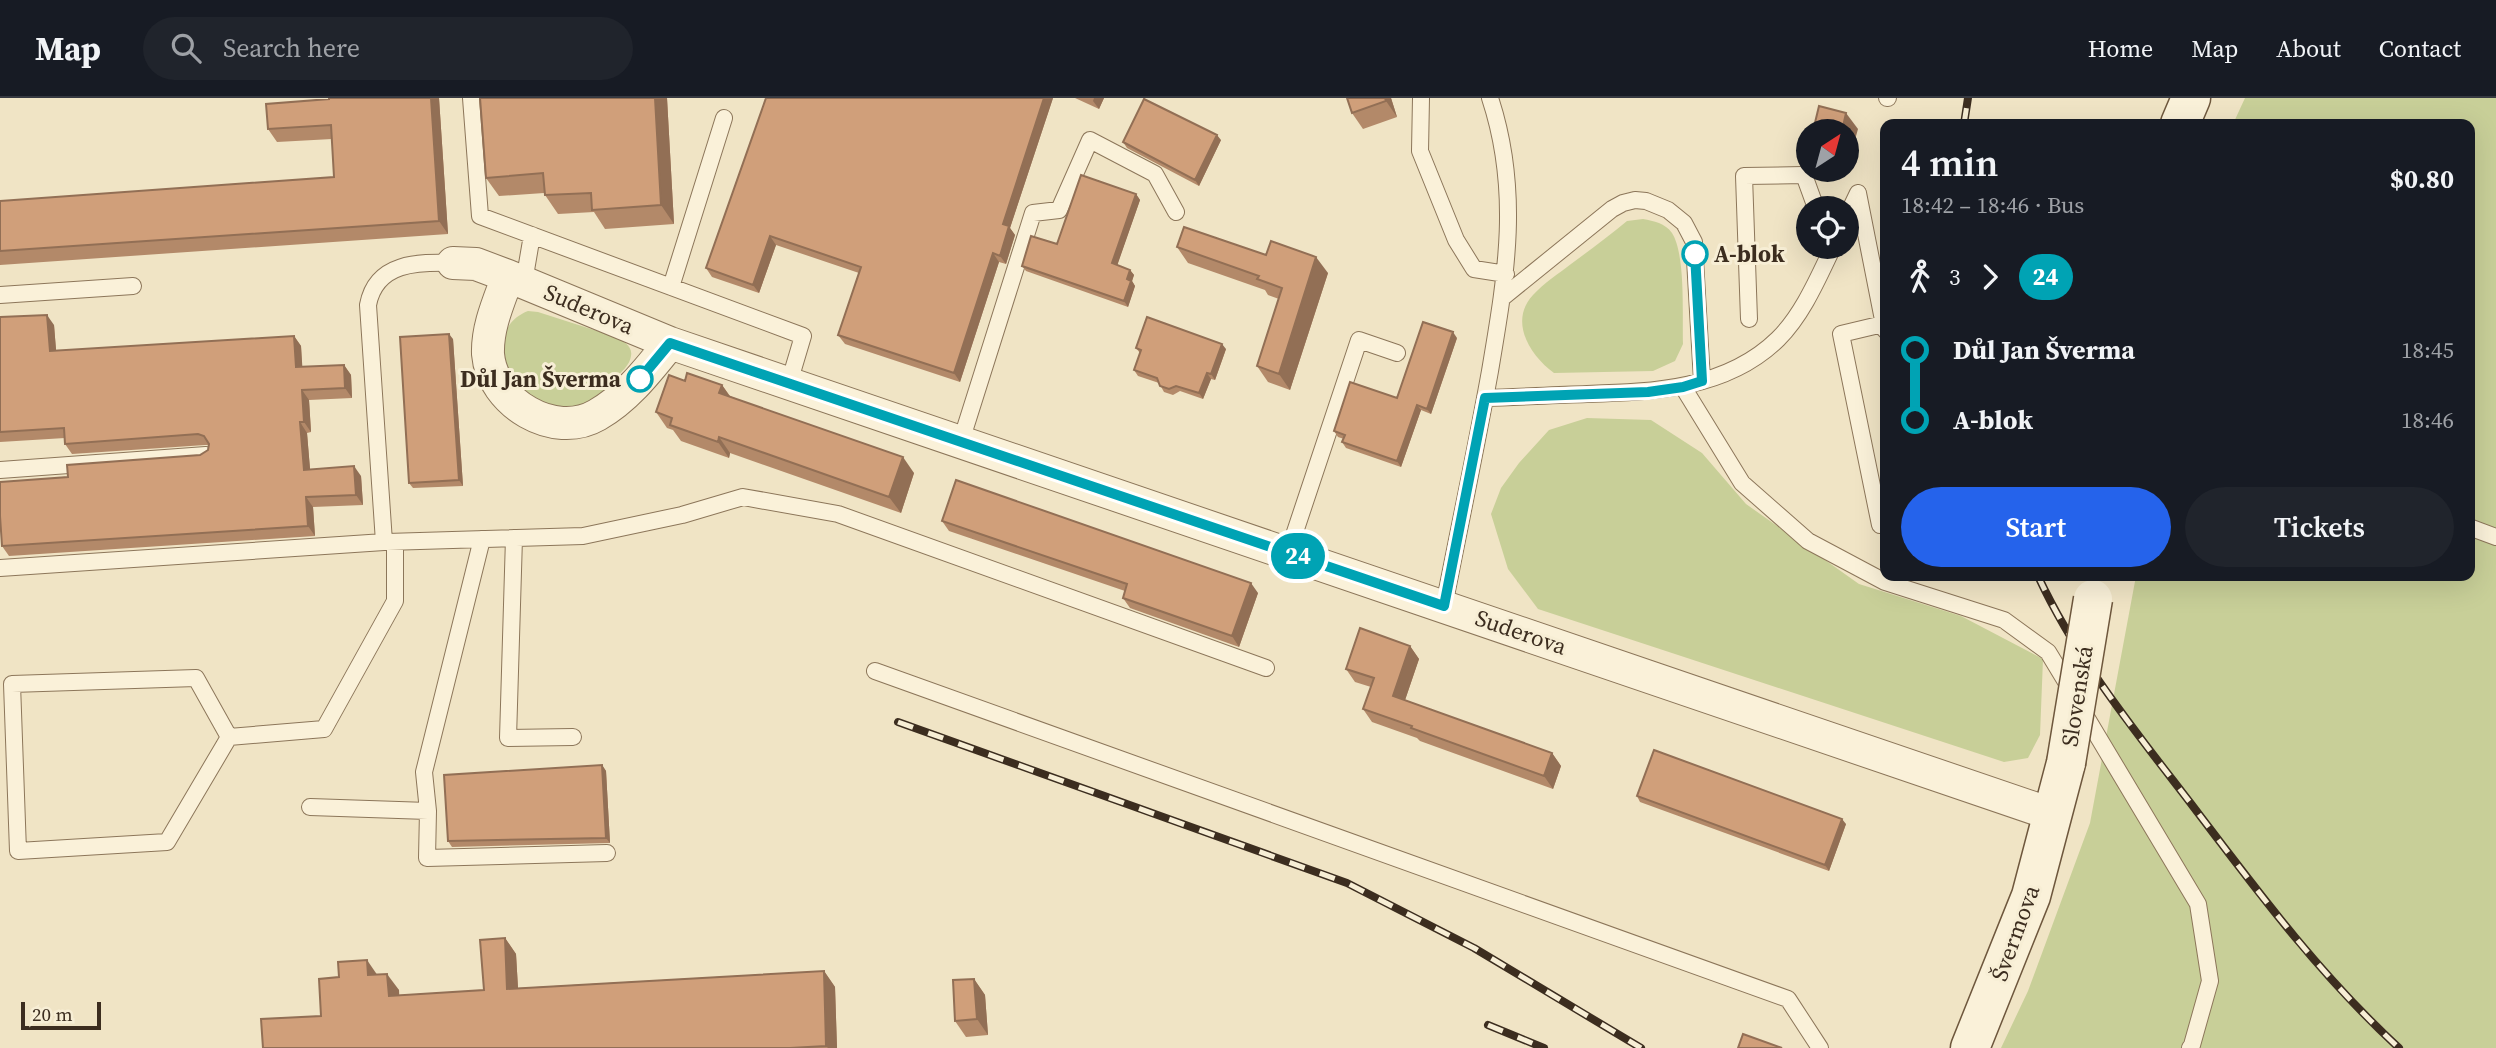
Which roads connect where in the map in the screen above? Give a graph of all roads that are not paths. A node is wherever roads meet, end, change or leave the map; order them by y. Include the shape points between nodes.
1 (471, 98) edge
2 (1421, 98) edge
3 (1490, 98) edge
4 (2191, 98) edge
5 (724, 118) dead end
6 (2182, 119) edge
7 (1812, 196) edge
8 (1859, 198) edge
9 (1176, 212) dead end
10 (532, 236) junction
11 (1825, 259) edge
12 (453, 263) joint
13 (1506, 274) junction
14 (516, 279) junction
15 (133, 286) dead end
16 (671, 287) junction
17 (0, 295) edge
18 (1502, 298) junction
19 (1880, 306) edge
20 (1749, 319) dead end
21 (1880, 328) edge
22 (670, 343) junction
23 (1397, 353) dead end
24 (1702, 381) junction
25 (789, 383) junction
26 (1683, 387) junction
27 (1485, 398) junction
28 (961, 441) junction
29 (206, 455) edge
30 (0, 470) edge
31 (1880, 525) edge
32 (2475, 529) edge
33 (2496, 537) edge
34 (513, 538) junction
35 (482, 539) junction
36 (390, 542) junction
37 (1288, 553) junction
38 (0, 568) edge
39 (1880, 579) edge
40 (1883, 581) edge
41 (2094, 587) edge
42 (1444, 606) junction
43 (1266, 668) dead end
44 (875, 671) dead end
45 (229, 737) junction
46 (573, 737) dead end
47 (310, 807) dead end
48 (428, 811) junction
49 (2054, 815) junction
50 (607, 853) dead end
51 (1973, 1042) edge
52 (1820, 1048) edge
53 (2190, 1048) edge

1 - 10 lane via 480,216
2 - 13 lane via 1420,151 1456,240 1474,269
3 - 13 lane via 1508,177
4 - 6 street
5 - 16 lane
7 - 20 lane via 1804,175 1744,176
8 - 19 lane
9 - 28 lane via 1155,174 1090,140 1059,209 1033,213
10 - 14 lane
10 - 16 lane
11 - 24 lane via 1779,338 1734,369
12 - 14 street, Suderova via 476,264
12 - 36 lane via 416,262 400,267 370,293
13 - 18 lane
14 - 22 street, Suderova
14 - 22 street via 490,327 488,355 499,385 536,417 569,424 597,415 640,379
15 - 17 lane
16 - 25 lane via 803,336
18 - 24 lane via 1612,209 1635,200 1659,205 1684,223 1694,242
18 - 27 lane
21 - 31 lane via 1841,334
22 - 25 street, Suderova
23 - 37 lane via 1359,340
24 - 26 lane
25 - 28 street, Suderova
26 - 27 lane
26 - 39 lane via 1742,483 1808,541
27 - 42 lane
28 - 37 street, Suderova
29 - 30 lane
32 - 33 lane
34 - 35 lane
34 - 43 lane via 583,536 743,497 838,514
34 - 46 lane via 508,737
35 - 36 lane
35 - 48 lane via 424,772
36 - 38 lane
36 - 45 lane via 396,601 324,729
37 - 42 street, Suderova
40 - 53 lane via 2004,620 2048,652 2199,904 2210,981
41 - 49 street, Slovenská, bridge
42 - 49 street, Suderova
44 - 52 lane via 1788,999
45 - 45 lane via 167,842 19,851 12,684 196,678
47 - 48 lane
48 - 50 lane via 427,858
49 - 51 street, Švermova via 2031,896

